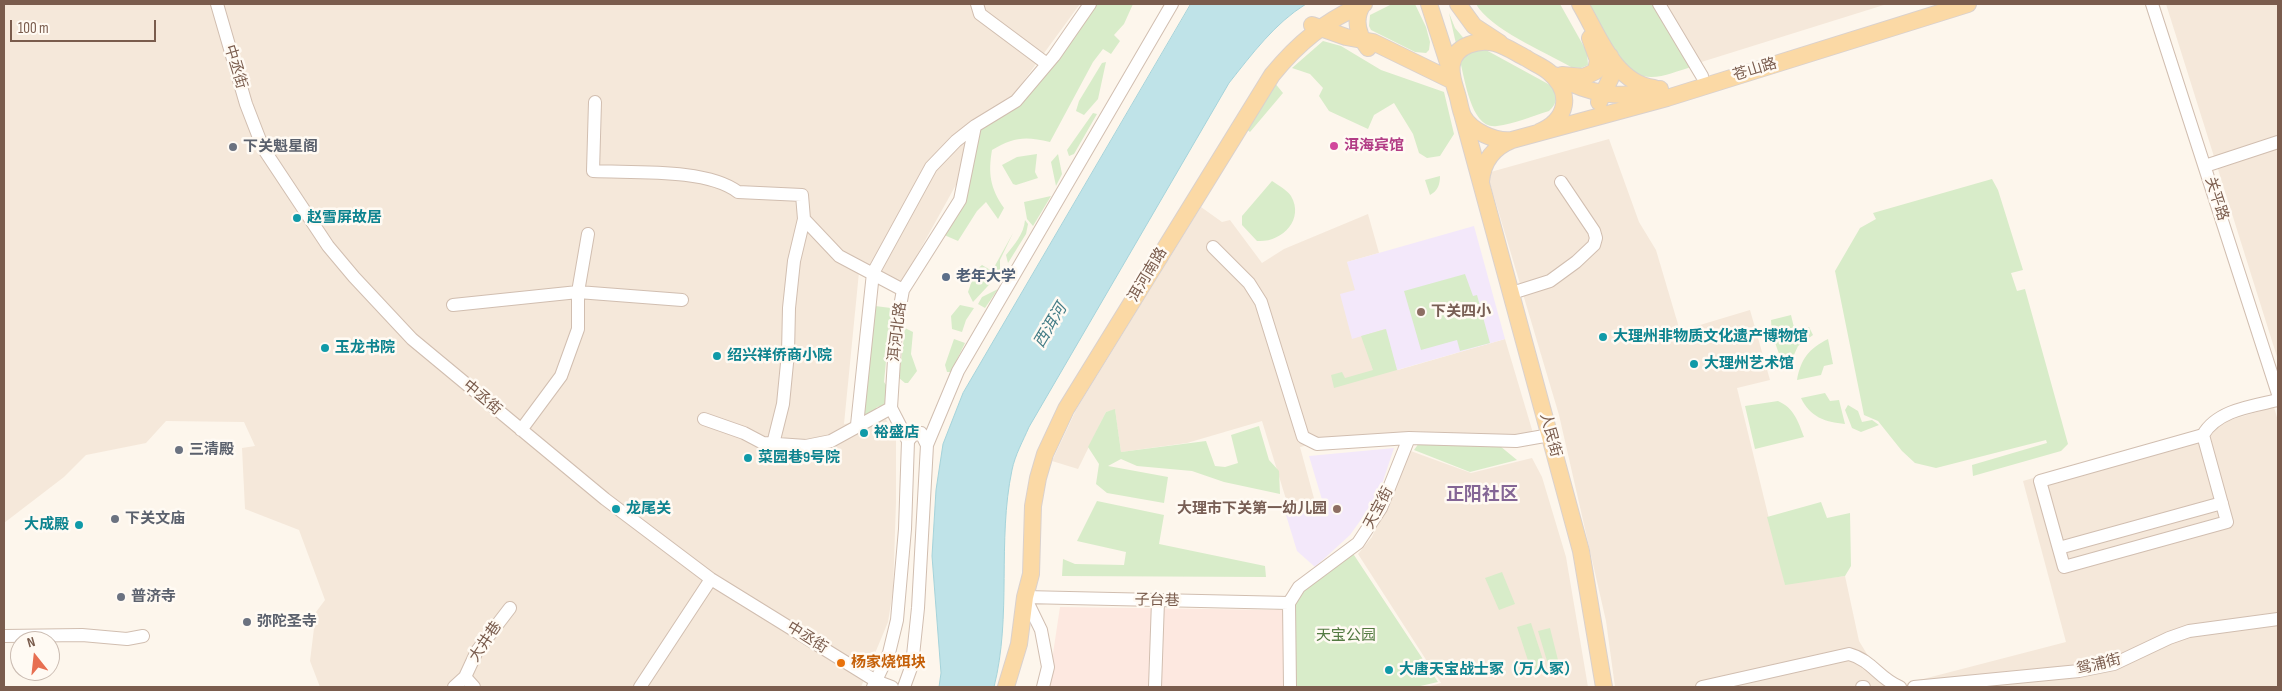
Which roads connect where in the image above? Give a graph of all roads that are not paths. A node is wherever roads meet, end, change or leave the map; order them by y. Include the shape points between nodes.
1 (217, 4) edge
2 (977, 4) edge
3 (1090, 4) edge
4 (1172, 4) edge
5 (1339, 4) edge
6 (1363, 4) edge
7 (1430, 4) edge
8 (1458, 4) edge
9 (1570, 4) edge
10 (1580, 4) edge
11 (1659, 4) edge
12 (1933, 4) edge
13 (1968, 4) edge
14 (2152, 4) edge
15 (1314, 26) junction
16 (1363, 41) junction
17 (1504, 46) junction
18 (1610, 56) junction
19 (1047, 64) junction
20 (1548, 71) junction
21 (1702, 76) junction
22 (1453, 82) junction
23 (1669, 86) junction
24 (1604, 94) junction
25 (595, 102) dead end
26 (1463, 116) junction
27 (1572, 123) junction
28 (975, 126) junction
29 (1539, 132) junction
30 (1512, 140) junction
31 (2278, 142) edge
32 (2205, 166) junction
33 (1561, 182) dead end
34 (1482, 185) junction
35 (804, 219) junction
36 (588, 234) dead end
37 (1213, 247) dead end
38 (873, 273) junction
39 (903, 290) junction
40 (578, 292) junction
41 (1512, 293) junction
42 (682, 300) dead end
43 (453, 305) dead end
44 (2278, 394) edge
45 (2278, 400) edge
46 (891, 408) junction
47 (704, 419) dead end
48 (857, 425) junction
49 (520, 430) junction
50 (1550, 435) junction
51 (2203, 435) junction
52 (1409, 438) junction
53 (908, 440) junction
54 (772, 444) junction
55 (926, 445) junction
56 (2222, 503) junction
57 (2058, 548) junction
58 (711, 579) junction
59 (1025, 598) junction
60 (1158, 602) junction
61 (1289, 603) junction
62 (510, 608) dead end
63 (2278, 619) edge
64 (4, 636) edge
65 (142, 636) dead end
66 (465, 677) junction
67 (874, 684) edge
68 (890, 686) edge
69 (454, 687) edge
70 (474, 687) edge
71 (640, 687) edge
72 (904, 687) edge
73 (1006, 687) edge
74 (1043, 687) edge
75 (1155, 687) edge
76 (1290, 687) edge
77 (1604, 687) edge
78 (1702, 687) edge
79 (1900, 687) edge
80 (1914, 687) edge

1 - 49 street, 中丞街 via 246,104 263,148 328,246 426,352
2 - 19 street via 980,14
3 - 19 street
4 - 55 street via 963,363
5 - 15 main road, 洱河南路
6 - 15 main road, 洱河南路
6 - 16 main road via 1357,20
7 - 22 main road
8 - 17 main road via 1474,26
9 - 20 main road via 1595,48 1598,67 1592,74 1580,77
10 - 18 main road
11 - 21 street
12 - 21 main road, 苍山路
13 - 27 main road, 苍山路 via 1667,98
14 - 32 street, 关平路
15 - 16 main road
15 - 59 main road, 洱河南路 via 1272,75 1066,409 1044,454 1038,478
16 - 22 main road via 1369,49 1429,78
17 - 20 main road
17 - 22 main road via 1484,42 1462,48 1453,61
18 - 23 main road via 1621,72 1636,83 1655,88
18 - 24 main road via 1610,77
19 - 28 street via 1016,101
20 - 24 main road, 苍山路 via 1578,87
20 - 29 main road via 1561,87 1563,109 1556,122
21 - 23 main road, 苍山路
22 - 26 main road
23 - 24 main road, 苍山路 via 1636,94
24 - 27 main road via 1592,110
25 - 35 street via 593,171 688,175 730,186 738,192 802,194
26 - 30 main road via 1487,136
26 - 34 main road, 人民街
27 - 29 main road, 苍山路
28 - 38 street via 931,167
28 - 39 street, 洱河北路 via 960,200
29 - 30 main road
30 - 34 main road via 1498,146 1489,157 1482,173
31 - 32 street
32 - 44 street, 关平路
33 - 41 street via 1594,231 1594,245 1550,281
34 - 41 main road, 人民街
35 - 38 street via 839,256
35 - 54 street via 788,308 783,404
36 - 40 street
37 - 52 street via 1249,283 1261,302 1303,437 1317,444
38 - 39 street
38 - 48 street
39 - 46 street, 洱河北路 via 896,328
40 - 42 street
40 - 43 street
40 - 49 street via 578,329 561,376
41 - 50 main road, 人民街
45 - 51 street via 2234,411 2207,428
46 - 48 street
46 - 53 street
47 - 54 street
48 - 54 street via 831,441 806,446
49 - 58 street, 中丞街
50 - 52 street via 1516,441
50 - 77 main road, 人民街 via 1581,551
51 - 56 street
51 - 57 street via 2040,481
52 - 61 street, 天宝街 via 1381,508 1358,543 1299,587
53 - 55 street via 921,433
53 - 67 street via 897,620 889,653
55 - 72 street via 918,608 912,665
56 - 57 street
56 - 57 street via 2227,522 2064,567
58 - 67 street, 中丞街
58 - 71 street
59 - 60 street, 子台巷
59 - 73 main road, 洱河南路 via 1019,644
59 - 74 street via 1041,630 1048,667
60 - 61 street, 子台巷
60 - 75 street
61 - 76 street
62 - 66 street, 大井巷 via 477,651
63 - 80 street, 鸳浦街 via 2189,631 2114,664 2078,671
64 - 65 street via 82,635 127,639
66 - 69 street
66 - 70 street
67 - 68 street, 中丞街
78 - 79 street via 1849,654 1861,657 1890,683

